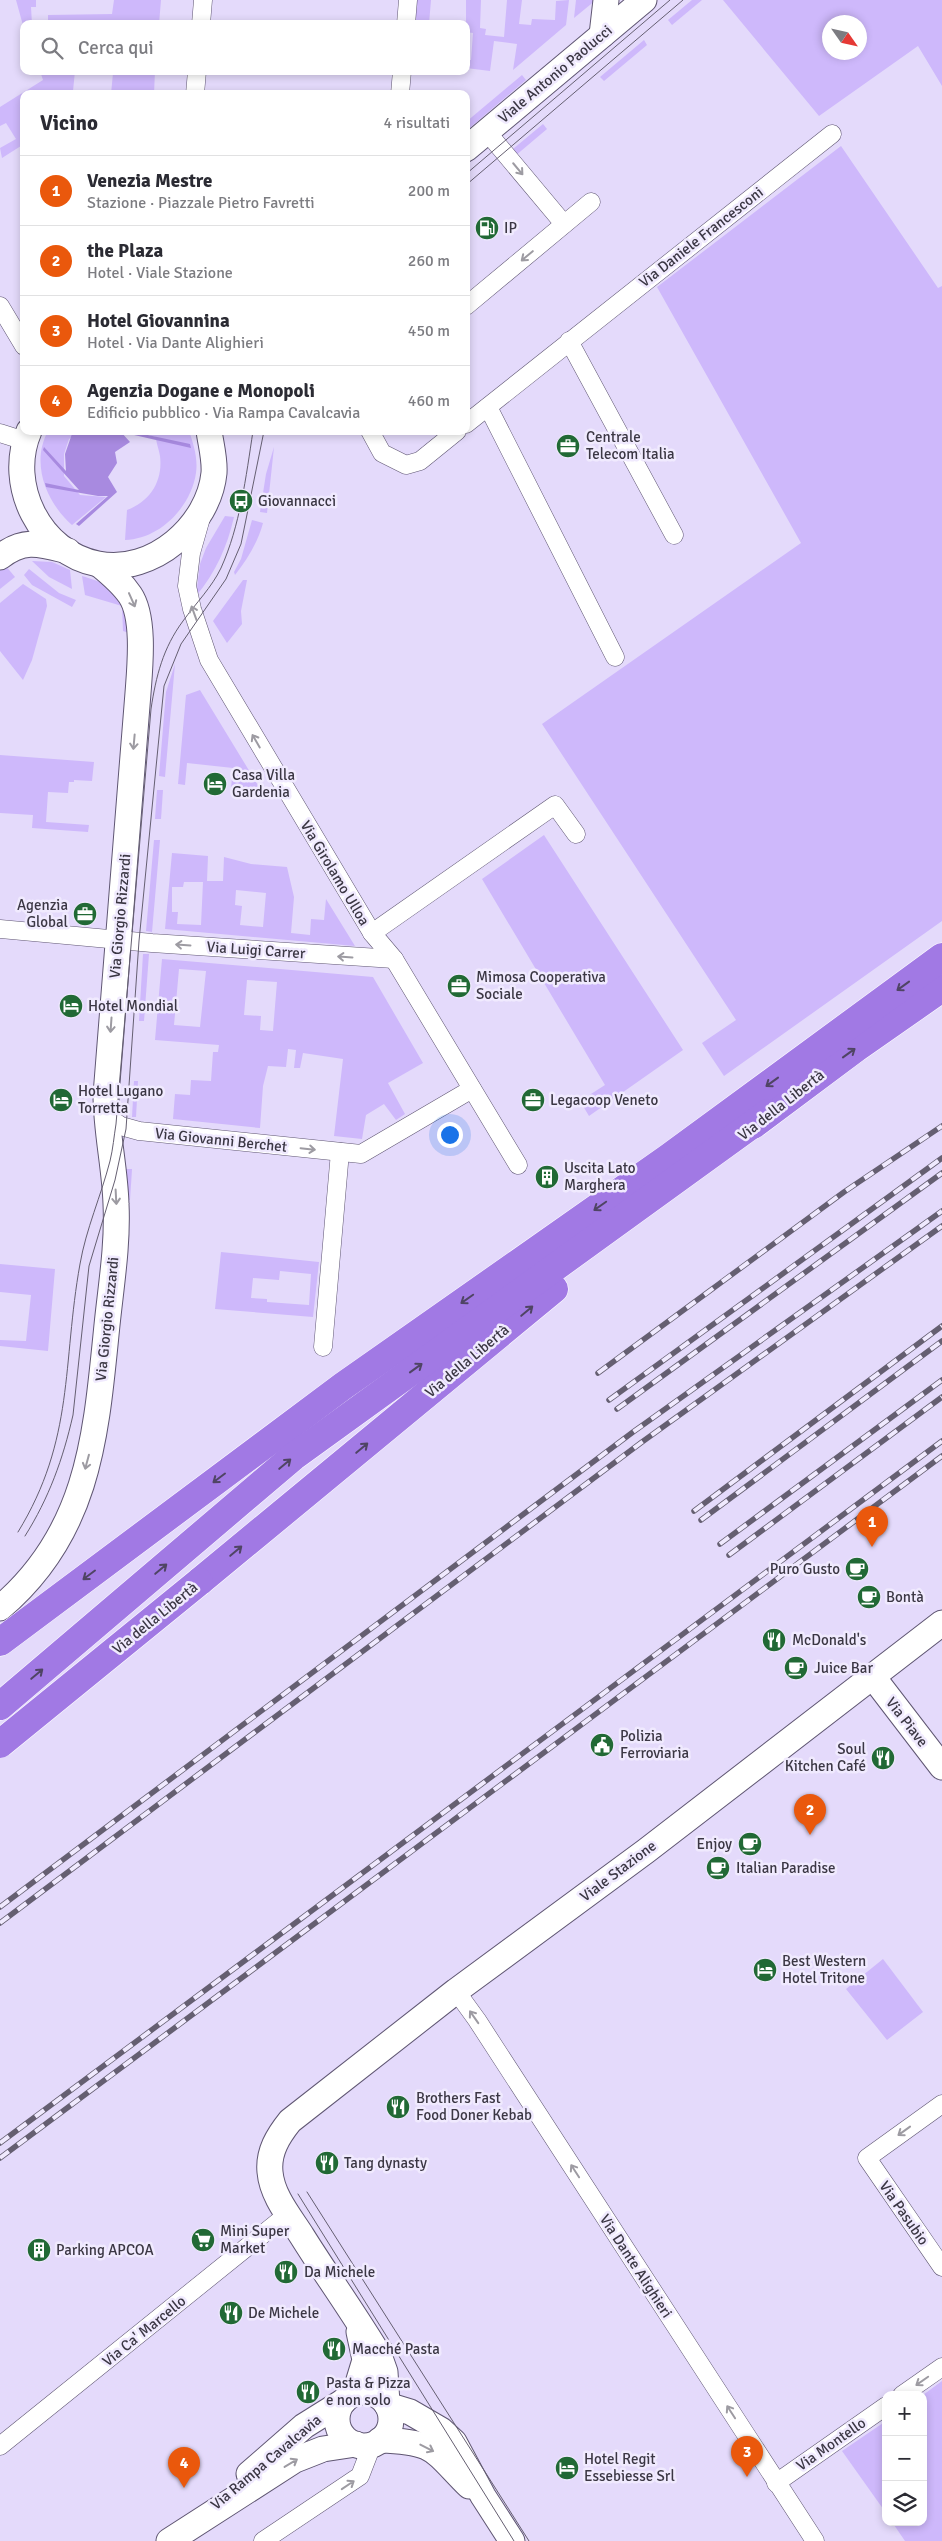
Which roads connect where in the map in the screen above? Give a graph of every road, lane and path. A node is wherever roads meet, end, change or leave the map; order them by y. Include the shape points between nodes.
1 (202, 0) edge
2 (408, 0) edge
3 (606, 0) edge
4 (644, 0) edge
5 (201, 20) edge
6 (406, 20) edge
7 (602, 35) junction
8 (197, 75) edge
9 (402, 75) edge
10 (195, 90) edge
11 (400, 90) edge
12 (487, 132) junction
13 (832, 134) dead end
14 (470, 146) edge
15 (591, 202) dead end
16 (564, 224) junction
17 (470, 303) edge
18 (0, 306) edge
19 (20, 339) edge
20 (569, 341) junction
21 (488, 407) junction
22 (470, 421) edge
23 (0, 433) edge
24 (209, 435) edge
25 (372, 435) edge
26 (452, 435) edge
27 (27, 436) edge
28 (204, 508) junction
29 (674, 535) dead end
30 (68, 551) junction
31 (0, 557) edge
32 (100, 565) junction
33 (615, 657) dead end
34 (576, 834) dead end
35 (0, 929) edge
36 (372, 933) junction
37 (117, 939) junction
38 (942, 957) edge
39 (394, 960) junction
40 (942, 988) edge
41 (472, 1089) junction
42 (768, 1113) junction
43 (106, 1116) junction
44 (340, 1152) junction
45 (518, 1165) dead end
46 (323, 1346) dead end
47 (40, 1567) junction
48 (0, 1588) edge
49 (0, 1608) edge
50 (942, 1623) edge
51 (0, 1642) edge
52 (872, 1677) junction
53 (0, 1706) edge
54 (0, 1744) edge
55 (942, 1767) edge
56 (456, 1991) junction
57 (942, 2104) edge
58 (288, 2214) junction
59 (942, 2267) edge
60 (353, 2316) junction
61 (942, 2367) edge
62 (908, 2391) edge
63 (349, 2397) junction
64 (387, 2404) junction
65 (882, 2409) edge
66 (369, 2443) junction
67 (0, 2446) edge
68 (776, 2483) junction
69 (483, 2496) junction
70 (190, 2525) junction
71 (168, 2541) edge
72 (263, 2541) edge
73 (512, 2541) edge
74 (815, 2541) edge

1 - 5 street
2 - 6 street
3 - 7 street
4 - 7 street, Viale Antonio Paolucci
7 - 12 street, Viale Antonio Paolucci
8 - 10 street
9 - 11 street
12 - 14 street, Viale Antonio Paolucci
12 -> 16 street
13 - 20 street, Via Daniele Francesconi
15 - 16 street
16 -> 17 street
18 - 19 street
20 - 21 street, Via Daniele Francesconi
20 - 29 street
21 - 22 street, Via Daniele Francesconi
21 - 33 street
23 - 27 street
24 - 28 street via 214,473
25 - 26 street via 382,453 406,465 420,461
27 - 30 street via 20,470 28,506 44,528
28 - 32 street via 185,532 162,551 132,563
36 -> 28 street, Via Girolamo Ulloa via 209,660 188,586 190,553
30 - 31 street via 27,544 15,547
30 - 32 street
32 -> 37 street, Via Giorgio Rizzardi via 120,581 131,596 139,626 138,693
34 - 36 street via 555,805
35 - 37 street, Via Luigi Carrer
36 - 39 street, Via Girolamo Ulloa
39 -> 37 street, Via Luigi Carrer
37 -> 43 street, Via Giorgio Rizzardi
38 -> 51 highway, Via della Libertà via 668,1158 342,1386
39 - 41 street, Via Girolamo Ulloa
42 -> 40 highway, Via della Libertà
41 - 44 street, Via Giovanni Berchet via 361,1154
41 - 45 street, Via Girolamo Ulloa
53 -> 42 highway via 294,1457
54 -> 42 highway, Via della Libertà, bridge
43 -> 44 street, Via Giovanni Berchet via 120,1126 139,1131
43 -> 47 street, Via Giorgio Rizzardi via 117,1218 95,1431 69,1519
44 - 46 street
47 - 48 street, Via Giorgio Rizzardi
47 - 49 street, Via Giorgio Rizzardi via 24,1587
50 - 52 street, Viale Stazione
52 - 55 street, Via Piave
52 - 56 street, Viale Stazione via 646,1851
56 - 58 street, Viale Stazione via 290,2121 280,2133 271,2153 270,2172 276,2195
68 -> 56 street, Via Dante Alighieri
57 -> 59 street, Via Pasubio via 867,2158
58 - 60 street
58 - 67 street, Via Ca' Marcello
60 - 63 street via 364,2345 365,2360
60 - 64 street via 382,2361
61 -> 62 street
63 - 64 street via 371,2392
63 - 66 street via 338,2411 338,2426 343,2435
63 - 70 street, Via Rampa Cavalcavia via 304,2426
64 - 66 street via 391,2421 388,2432
64 - 69 street via 410,2412 449,2436 464,2456
65 - 68 street, Via Montello
66 -> 69 street, Via Rampa Cavalcavia via 410,2441 428,2447
70 -> 66 street, Via Rampa Cavalcavia via 300,2458 332,2447
72 -> 66 street via 360,2476
68 - 74 street, Via Dante Alighieri
69 - 73 street
70 - 71 street, Via Rampa Cavalcavia

